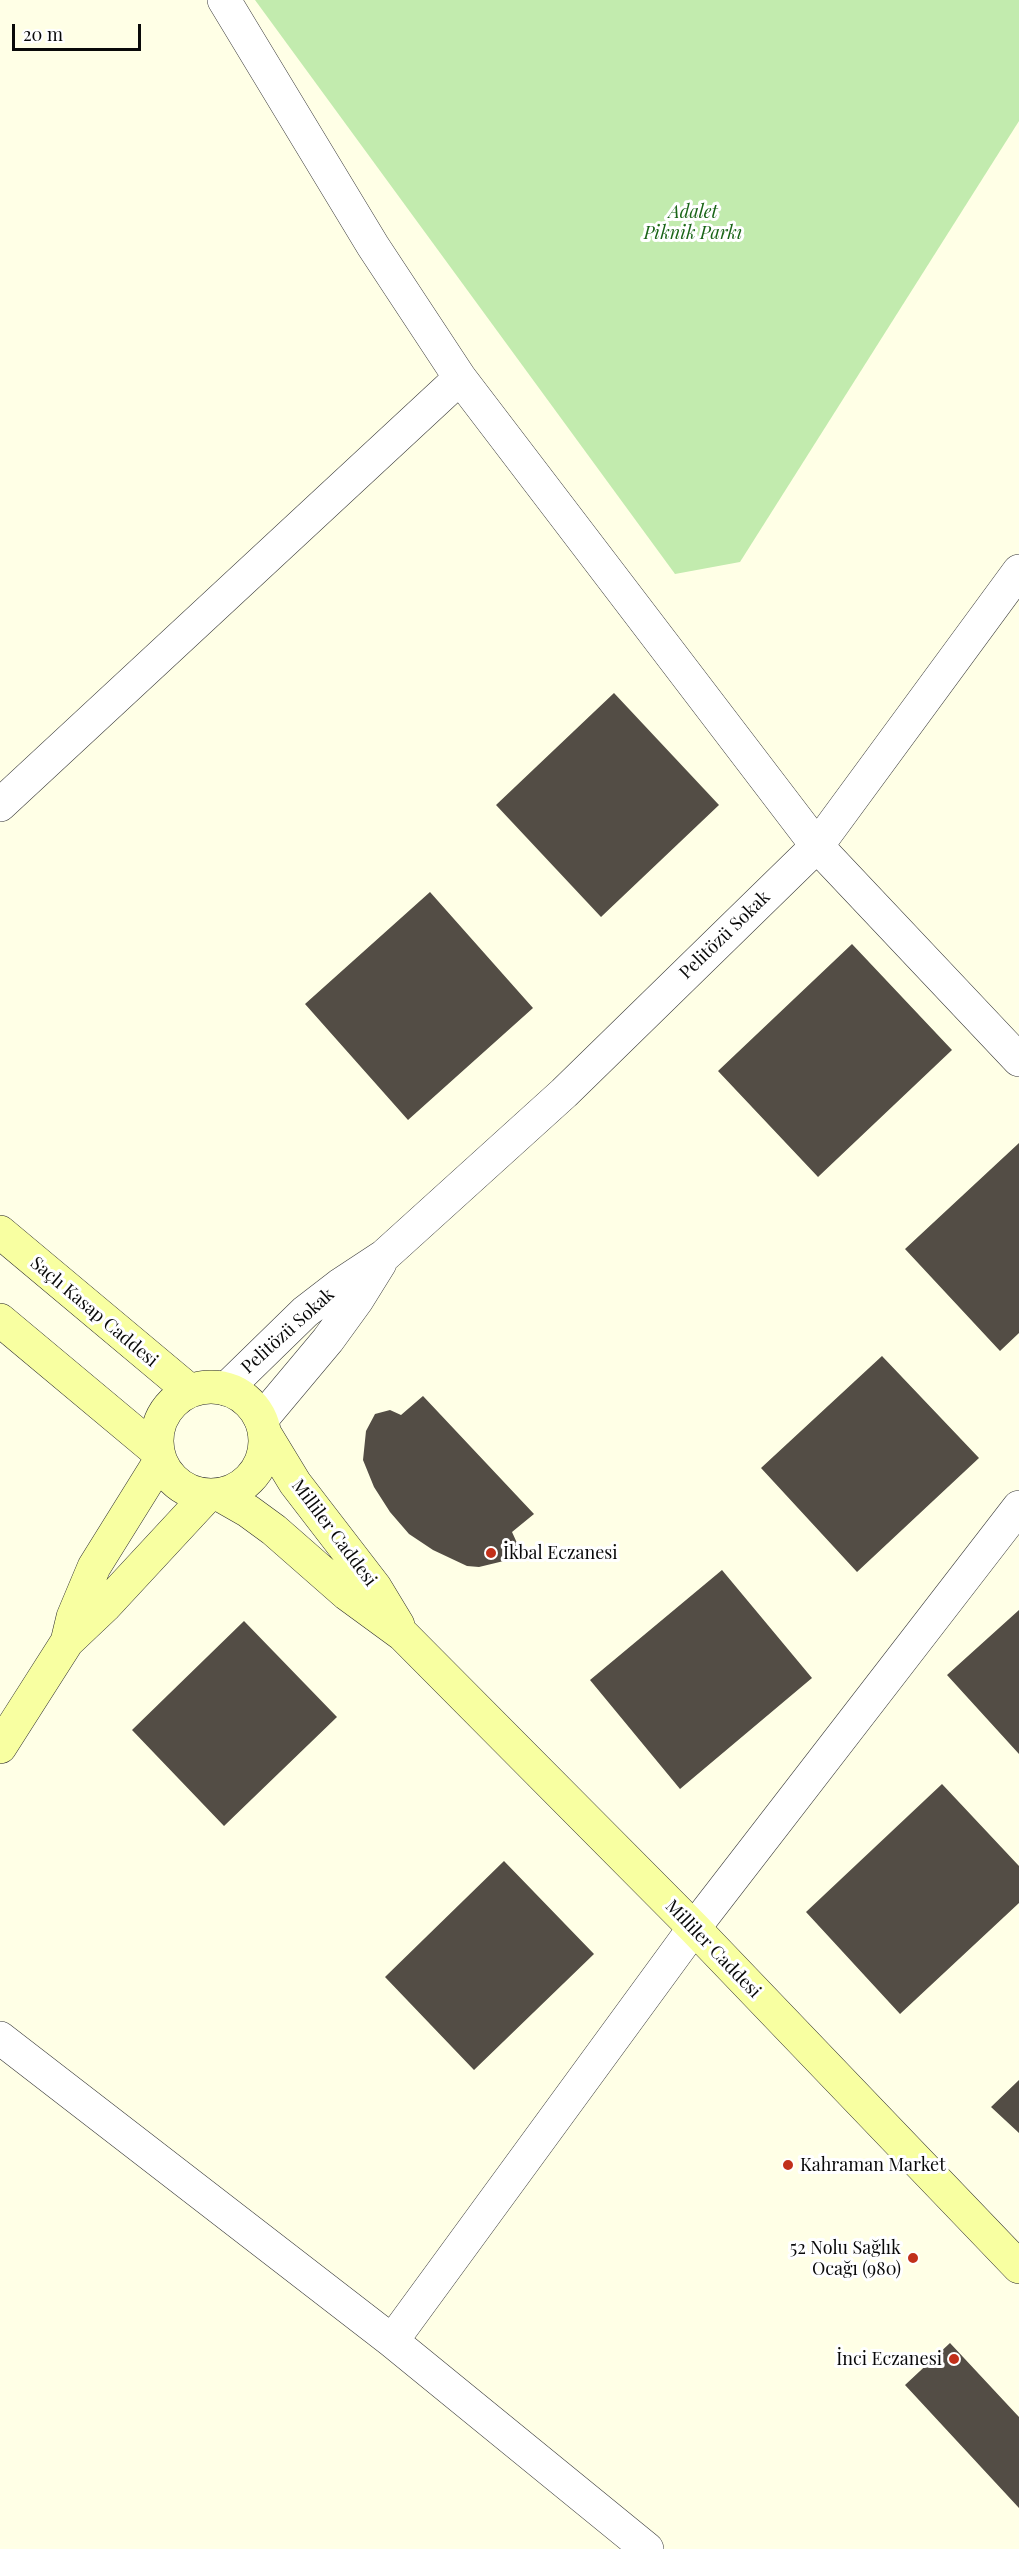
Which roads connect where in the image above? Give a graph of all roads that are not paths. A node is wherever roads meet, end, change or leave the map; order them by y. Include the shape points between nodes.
1 (224, 0) edge
2 (460, 378) junction
3 (1019, 571) edge
4 (0, 805) edge
5 (817, 846) junction
6 (1019, 1060) edge
7 (0, 1232) edge
8 (384, 1256) junction
9 (0, 1320) edge
10 (226, 1389) junction
11 (190, 1391) junction
12 (263, 1426) junction
13 (159, 1457) junction
14 (214, 1495) junction
15 (1019, 1507) edge
16 (403, 1635) junction
17 (68, 1642) junction
18 (0, 1747) edge
19 (694, 1928) junction
20 (0, 2038) edge
21 (1019, 2267) edge
22 (392, 2341) junction
23 (647, 2549) edge

1 - 2 street via 373,246
2 - 4 street
2 - 5 street
3 - 5 street, Pelitözü Sokak
5 - 6 street
5 - 8 street, Pelitözü Sokak via 564,1093
7 - 11 street, Saçlı Kasap Caddesi
8 - 10 street, Pelitözü Sokak via 304,1312
8 - 12 street, Pelitözü Sokak via 357,1300
9 - 13 street
10 - 11 street via 201,1387
10 - 12 street via 247,1400
11 - 13 street via 179,1397 163,1416 156,1440
12 - 14 street via 265,1444 259,1468 242,1486
12 - 16 street, Milliler Caddesi via 295,1483 375,1587
13 - 14 street via 174,1482 184,1489
13 - 17 street via 94,1566 73,1617
14 - 16 street, Milliler Caddesi via 248,1511 274,1530 347,1594
14 - 17 street
15 - 19 street
16 - 19 street, Milliler Caddesi
17 - 18 street
19 - 21 street, Milliler Caddesi
19 - 22 street
20 - 22 street
22 - 23 street

